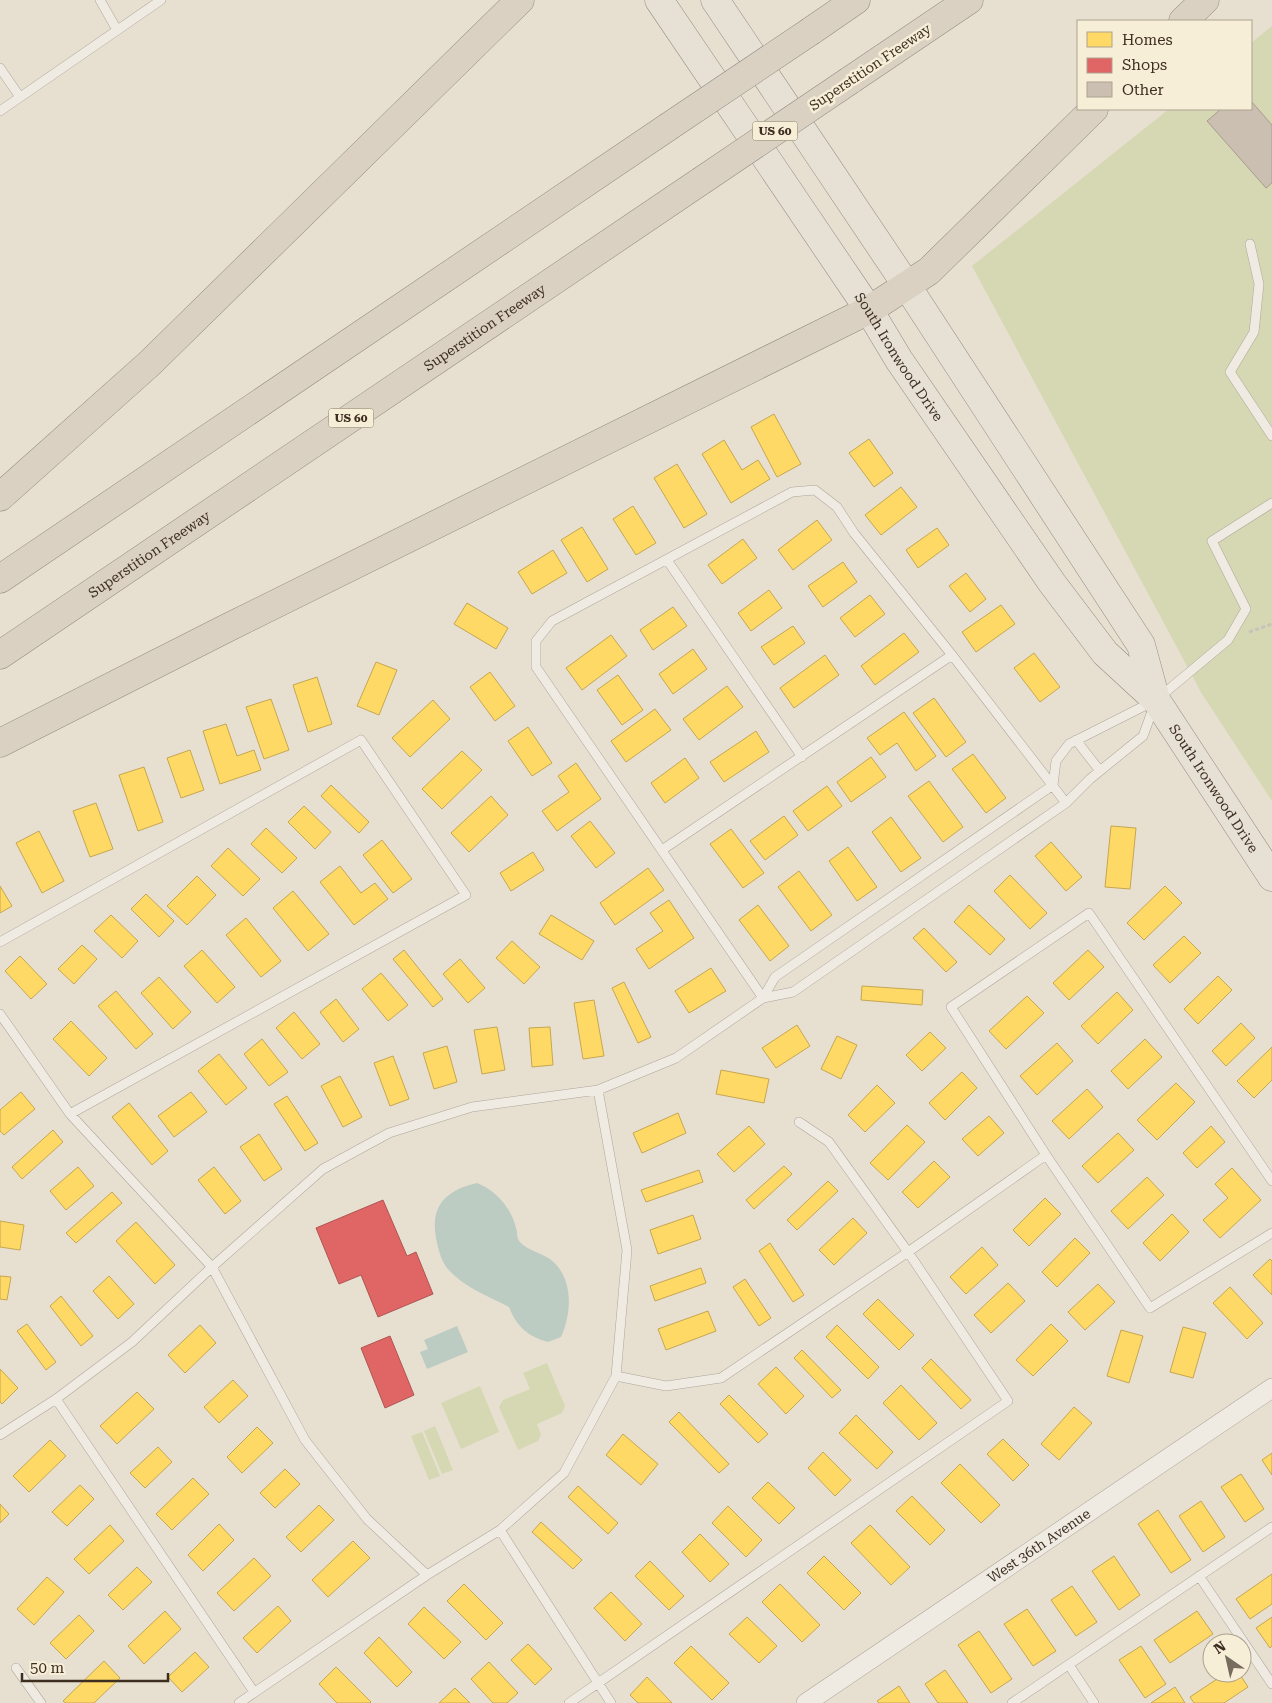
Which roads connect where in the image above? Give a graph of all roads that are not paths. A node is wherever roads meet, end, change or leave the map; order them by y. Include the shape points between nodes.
1 (100, 0) edge
2 (161, 0) edge
3 (520, 0) edge
4 (659, 0) edge
5 (715, 0) edge
6 (856, 0) edge
7 (969, 0) edge
8 (1205, 0) edge
9 (1184, 20) edge
10 (117, 30) junction
11 (0, 68) edge
12 (20, 97) junction
13 (1093, 110) edge
14 (0, 111) edge
15 (1250, 244) dead end
16 (907, 286) junction
17 (870, 310) junction
18 (1272, 436) edge
19 (0, 497) edge
20 (1272, 503) edge
21 (667, 560) junction
22 (0, 579) edge
23 (0, 655) edge
24 (952, 655) junction
25 (1156, 700) junction
26 (1076, 740) junction
27 (0, 743) edge
28 (802, 757) junction
29 (1100, 771) junction
30 (1053, 785) junction
31 (1066, 803) junction
32 (662, 850) junction
33 (1272, 877) edge
34 (0, 942) edge
35 (763, 998) junction
36 (0, 1014) edge
37 (598, 1090) junction
38 (70, 1114) junction
39 (799, 1122) dead end
40 (1046, 1155) junction
41 (1272, 1181) edge
42 (1272, 1233) edge
43 (908, 1252) junction
44 (212, 1267) junction
45 (616, 1376) junction
46 (1272, 1388) edge
47 (56, 1399) junction
48 (0, 1435) edge
49 (1272, 1528) edge
50 (500, 1530) junction
51 (428, 1575) junction
52 (1199, 1576) junction
53 (1069, 1665) junction
54 (16, 1668) dead end
55 (599, 1684) junction
56 (1272, 1684) edge
57 (254, 1692) junction
58 (41, 1703) edge
59 (239, 1703) edge
60 (569, 1703) edge
61 (612, 1703) edge
62 (806, 1703) edge
63 (1012, 1703) edge
64 (1094, 1703) edge

1 - 10 lane
2 - 10 lane
3 - 19 highway via 150,363
4 - 17 main road, South Ironwood Drive
5 - 16 main road, South Ironwood Drive
6 - 22 highway, bridge
7 - 23 highway, Superstition Freeway / US 60, bridge
8 - 9 highway
10 - 12 lane
11 - 12 lane
12 - 14 lane
13 - 16 highway via 929,271
15 - 18 lane via 1260,284 1254,332 1230,372
16 - 17 highway
16 - 25 main road, South Ironwood Drive via 1141,645
17 - 25 main road, South Ironwood Drive via 899,360 1052,583 1105,653
17 - 27 highway
20 - 25 lane via 1212,541 1246,609 1228,640
21 - 24 lane via 792,492 815,490 837,507 854,533
21 - 28 lane
21 - 32 lane via 552,622 536,641 536,666
24 - 28 lane
24 - 30 lane
25 - 26 lane
25 - 29 lane via 1143,736
25 - 33 main road, South Ironwood Drive
26 - 29 lane
26 - 30 lane via 1056,761
28 - 32 lane
29 - 31 lane
30 - 31 lane
30 - 35 lane via 775,977
31 - 35 lane via 793,992
32 - 35 lane
34 - 38 lane via 361,740 466,894
35 - 37 lane via 676,1058
36 - 38 lane
37 - 44 lane via 472,1107 390,1133 323,1170
37 - 45 lane via 627,1250
38 - 44 lane
39 - 43 lane via 829,1142
40 - 41 lane via 951,1007 1089,913
40 - 42 lane via 1150,1308
40 - 43 lane
43 - 45 lane via 721,1378 666,1386
43 - 55 lane via 1008,1401
44 - 47 lane via 132,1342
44 - 51 lane via 305,1440 367,1519
45 - 50 lane via 564,1473
46 - 62 street, West 36th Avenue
47 - 48 lane
47 - 57 lane
49 - 52 lane
50 - 51 lane
50 - 55 lane
51 - 57 lane
52 - 53 lane
52 - 56 lane
53 - 63 lane
53 - 64 lane
54 - 58 lane
55 - 60 lane
55 - 61 lane
57 - 59 lane

